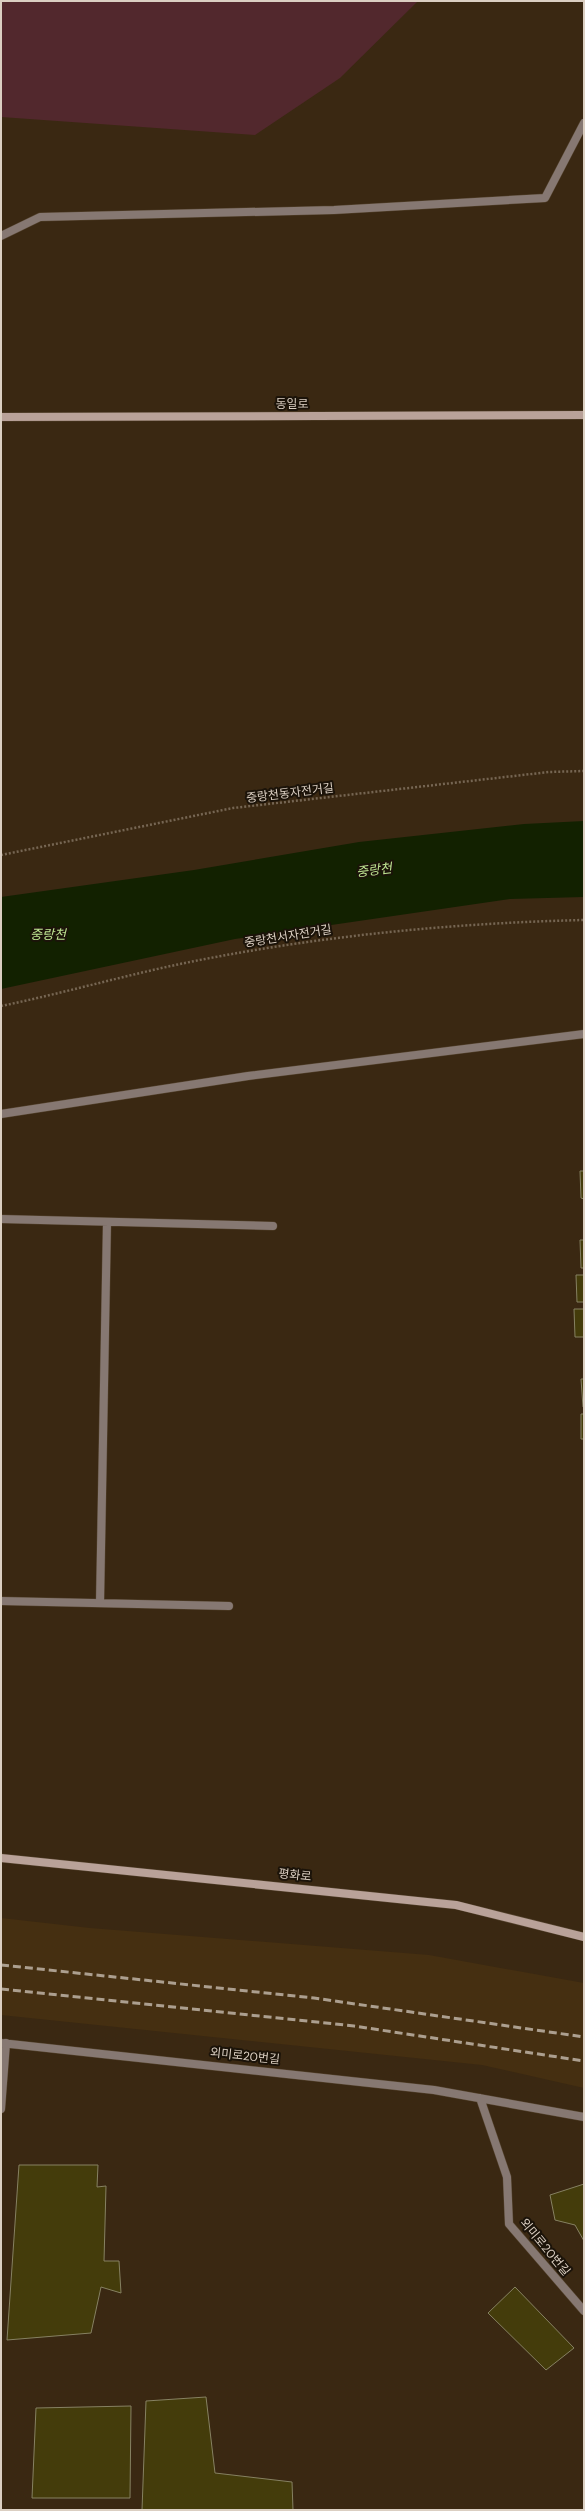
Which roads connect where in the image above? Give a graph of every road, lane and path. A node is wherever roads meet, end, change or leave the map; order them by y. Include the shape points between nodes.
1 (584, 123) edge
2 (1, 236) edge
3 (584, 415) edge
4 (1, 417) edge
5 (584, 771) edge
6 (1, 855) edge
7 (584, 920) edge
8 (1, 1006) edge
9 (584, 1034) edge
10 (1, 1114) edge
11 (1, 1219) edge
12 (106, 1222) junction
13 (273, 1226) dead end
14 (1, 1601) edge
15 (100, 1603) junction
16 (229, 1606) dead end
17 (1, 1858) edge
18 (584, 1938) edge
19 (4, 2043) edge
20 (480, 2098) junction
21 (1, 2109) edge
22 (584, 2116) edge
23 (584, 2311) edge

1 - 2 street via 544,198 334,210 40,217
3 - 4 main road, 동일로
5 - 6 path, 중랑천동자전거길 via 549,772 233,808
7 - 8 path, 중랑천서자전거길 via 462,926 334,937 203,959
9 - 10 street via 248,1076
11 - 12 street
12 - 13 street
12 - 15 street
14 - 15 street
15 - 16 street
17 - 18 main road, 평화로 via 456,1906
19 - 20 street, 외미로20번길 via 309,2075
19 - 21 street, 외미로20번길
20 - 22 street, 외미로20번길
20 - 23 street, 외미로20번길 via 507,2177 509,2224

